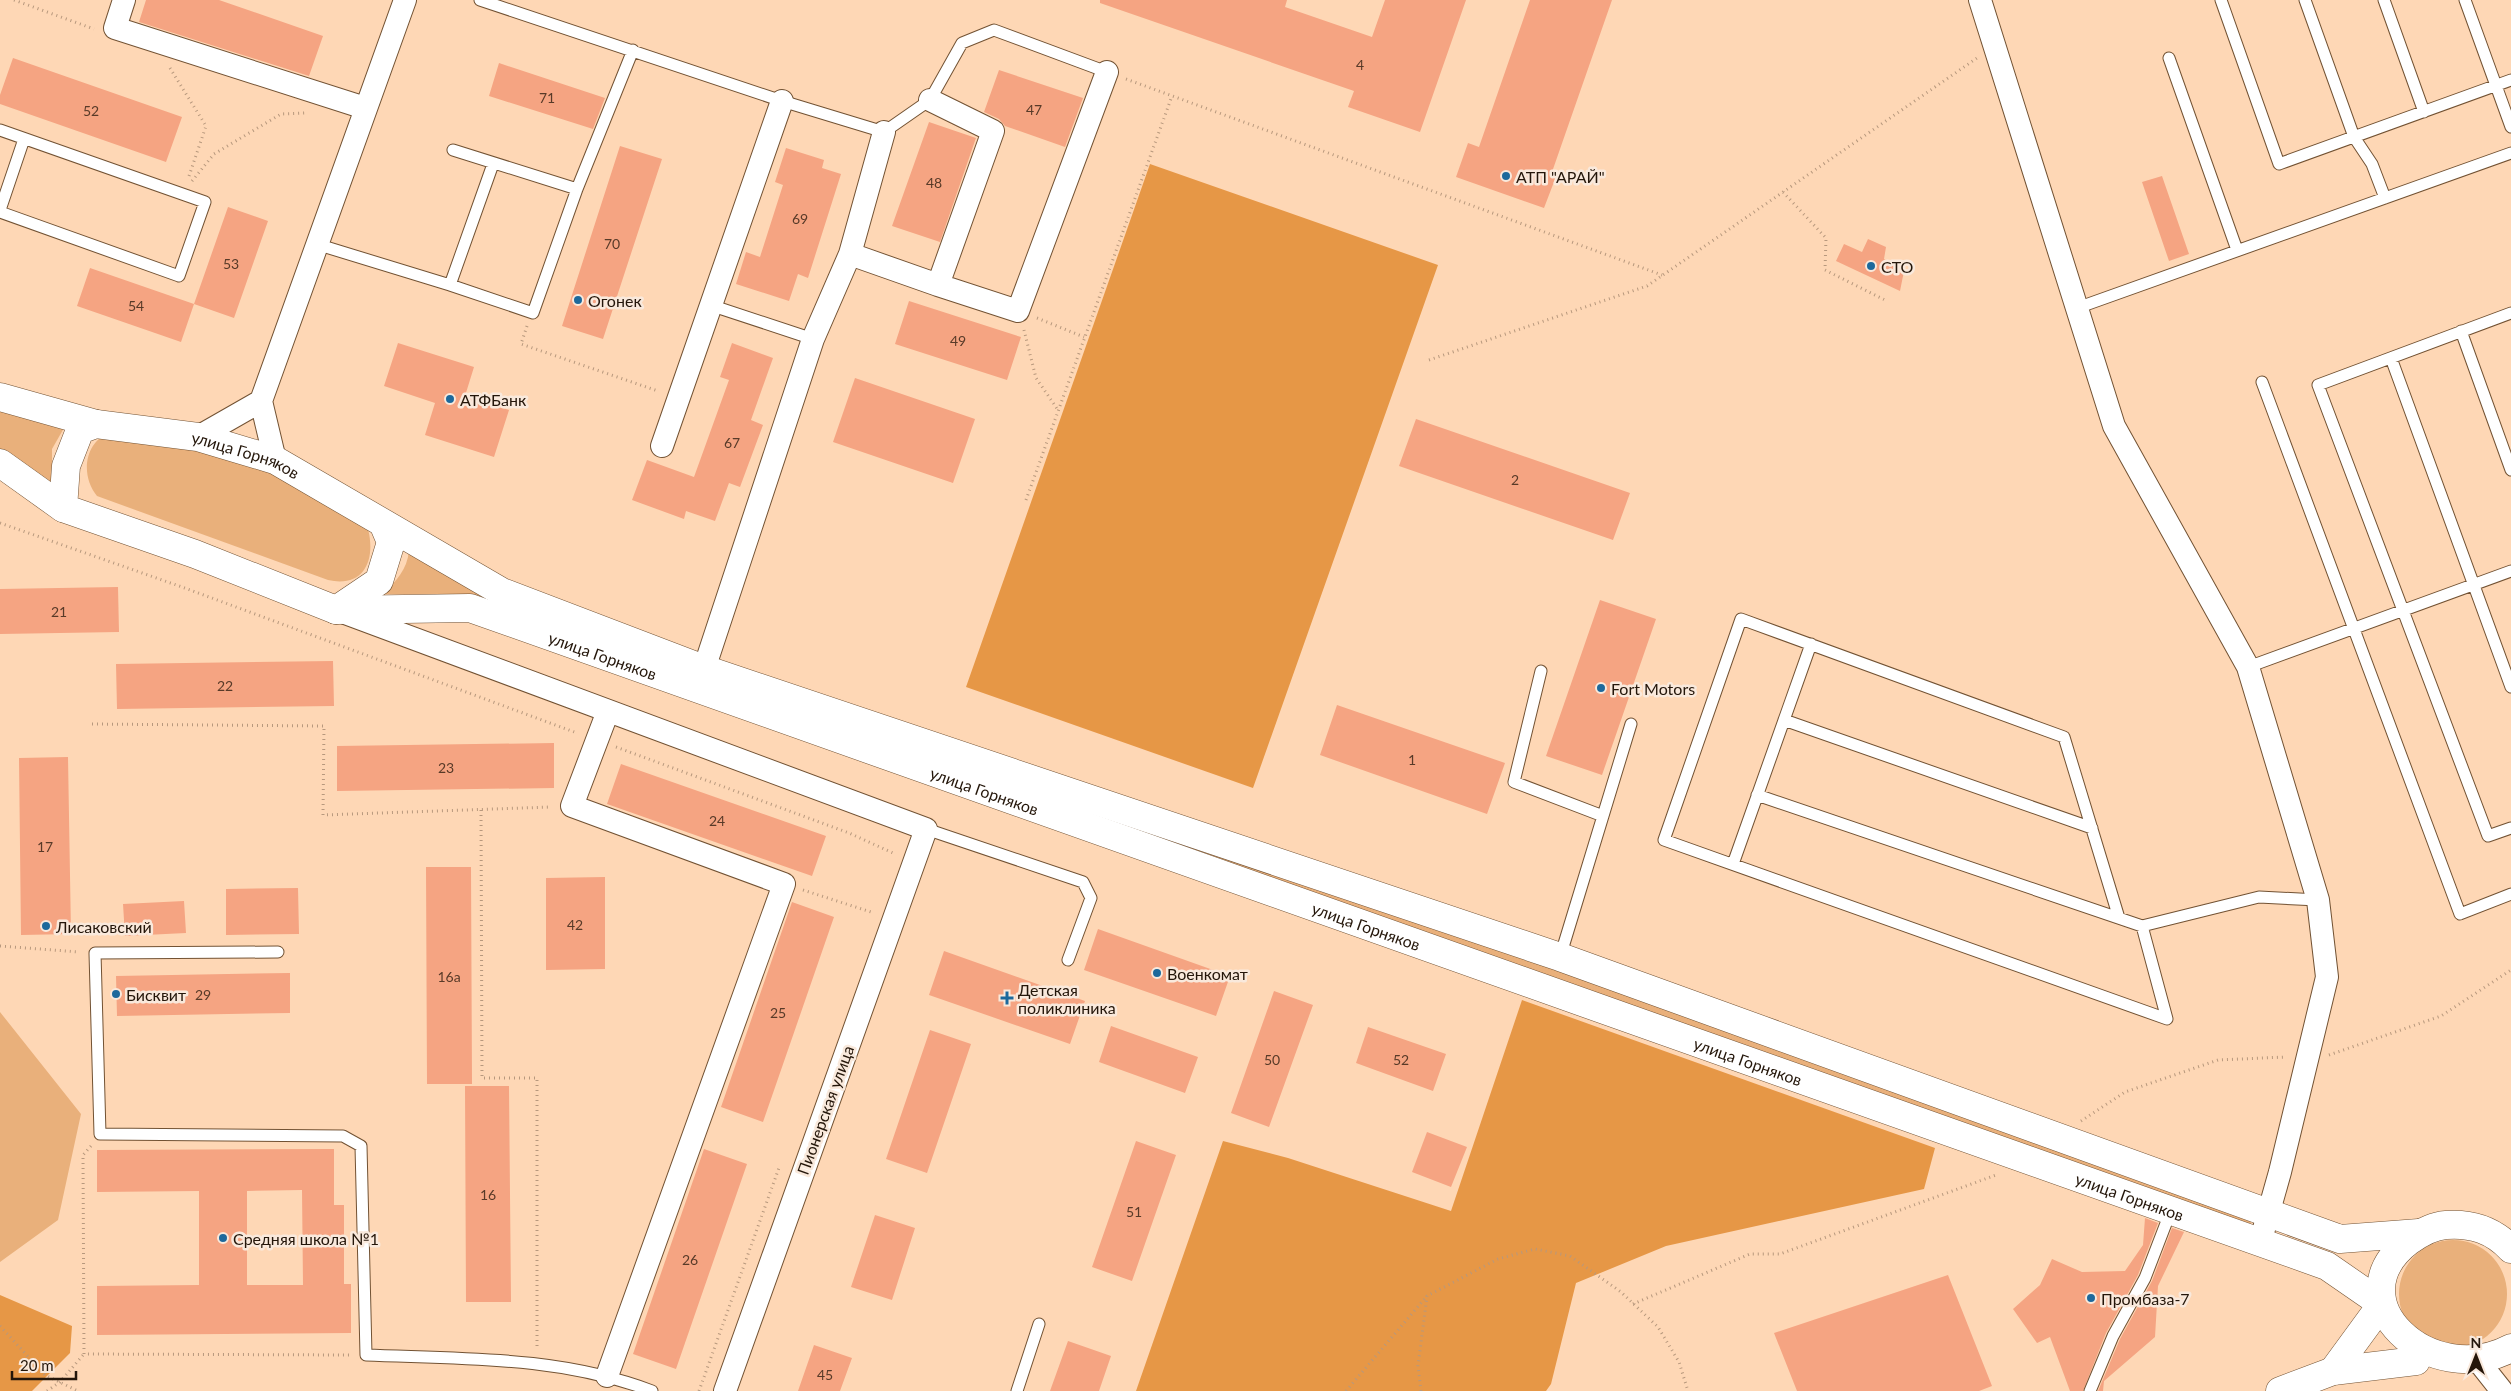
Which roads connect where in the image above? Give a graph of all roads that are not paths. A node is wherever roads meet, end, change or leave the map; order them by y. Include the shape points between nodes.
1 (124, 0) edge
2 (405, 0) edge
3 (480, 0) edge
4 (1980, 0) edge
5 (2221, 0) edge
6 (2305, 0) edge
7 (2384, 0) edge
8 (2465, 0) edge
9 (633, 50) junction
10 (2169, 58) dead end
11 (1107, 72) joint
12 (2511, 80) edge
13 (2496, 86) junction
14 (782, 100) junction
15 (930, 100) junction
16 (365, 108) junction
17 (2424, 112) junction
18 (2511, 127) edge
19 (0, 130) edge
20 (884, 132) junction
21 (2354, 137) junction
22 (24, 139) junction
23 (453, 150) dead end
24 (2511, 153) edge
25 (493, 164) junction
26 (577, 189) junction
27 (2385, 198) junction
28 (0, 211) edge
29 (316, 244) junction
30 (2237, 250) junction
31 (850, 254) junction
32 (450, 285) junction
33 (938, 285) junction
34 (710, 305) junction
35 (2077, 308) junction
36 (2511, 313) edge
37 (2461, 332) junction
38 (813, 339) junction
39 (2390, 358) junction
40 (2262, 382) dead end
41 (0, 397) edge
42 (261, 401) junction
43 (96, 424) junction
44 (198, 437) junction
45 (662, 446) dead end
46 (275, 460) junction
47 (0, 463) edge
48 (2511, 470) edge
49 (63, 508) junction
50 (383, 524) junction
51 (2511, 571) edge
52 (2474, 585) junction
53 (336, 610) junction
54 (2403, 610) junction
55 (2354, 628) junction
56 (1811, 644) junction
57 (2248, 667) junction
58 (704, 669) junction
59 (1541, 671) dead end
60 (2511, 687) edge
61 (608, 711) junction
62 (1784, 720) junction
63 (1631, 724) dead end
64 (1757, 795) junction
65 (1603, 816) junction
66 (2092, 828) junction
67 (2511, 828) edge
68 (926, 829) junction
69 (1733, 864) junction
70 (2511, 894) edge
71 (2318, 900) junction
72 (2119, 918) junction
73 (2142, 926) junction
74 (278, 952) dead end
75 (1560, 957) junction
76 (1068, 960) dead end
77 (2170, 1213) junction
78 (2269, 1213) junction
79 (2419, 1233) junction
80 (2260, 1243) junction
81 (2511, 1249) edge
82 (2382, 1304) junction
83 (1039, 1324) dead end
84 (2511, 1348) edge
85 (2416, 1361) junction
86 (2483, 1367) junction
87 (2333, 1371) junction
88 (607, 1376) junction
89 (652, 1391) edge
90 (725, 1391) edge
91 (1017, 1391) edge
92 (2090, 1391) edge
93 (2280, 1391) edge
94 (2502, 1391) edge

1 - 16 street via 115,28
2 - 16 street
3 - 9 lane
4 - 35 street
5 - 21 lane via 2279,164
6 - 21 lane
7 - 17 lane
8 - 13 lane
9 - 14 lane
9 - 26 lane
10 - 30 lane
11 - 15 lane via 994,30 962,44
11 - 33 street via 1018,311
12 - 13 lane
13 - 17 lane
13 - 18 lane
14 - 20 lane
14 - 34 street
15 - 20 lane
15 - 33 street via 993,131
16 - 29 street
17 - 21 lane
19 - 22 lane
20 - 31 street
21 - 27 lane via 2372,164
22 - 28 lane
22 - 28 lane via 205,202 179,276
23 - 25 lane
24 - 27 lane
25 - 26 lane
25 - 32 lane
26 - 32 lane via 533,313
27 - 30 lane
29 - 32 lane
29 - 42 street
30 - 35 lane
31 - 33 street
31 - 38 street
34 - 38 lane
34 - 45 street
35 - 57 street via 2114,426
36 - 37 lane
37 - 39 lane
37 - 48 lane
38 - 58 street
39 - 52 lane
39 - 54 lane via 2318,385
40 - 55 lane
41 - 43 street, улица Горняков
42 - 44 street
42 - 46 street
43 - 44 street, улица Горняков
43 - 49 street via 80,430 66,466
44 - 46 street, улица Горняков
46 - 50 street, улица Горняков
47 - 49 street, улица Горняков
49 - 53 street, улица Горняков via 195,554
50 - 53 street via 391,542 379,581
50 - 58 street, улица Горняков via 502,592
51 - 52 lane
52 - 54 lane
52 - 60 lane
53 - 61 street, улица Горняков
53 - 77 street, улица Горняков via 470,608
54 - 55 lane
54 - 67 lane via 2488,836
55 - 57 lane
55 - 70 lane via 2460,914
56 - 62 lane
56 - 66 lane via 2064,736
56 - 69 lane via 1741,619 1664,840
57 - 71 street
58 - 75 street, улица Горняков
59 - 65 lane via 1514,782
61 - 68 street, улица Горняков
61 - 88 street via 572,806 784,884
62 - 64 lane
62 - 66 lane
63 - 65 lane
64 - 69 lane
64 - 72 lane
65 - 75 lane
66 - 72 lane
68 - 76 lane via 1083,882 1091,898
68 - 90 street, Пионерская улица
69 - 73 lane via 2167,1019
71 - 73 lane via 2259,898
71 - 78 street via 2326,977
72 - 73 lane
74 - 88 lane via 95,953 100,1134 343,1136 361,1146 366,1355 537,1362
75 - 78 street, улица Горняков
77 - 80 street, улица Горняков
77 - 92 lane via 2145,1278 2113,1336
78 - 79 street, улица Горняков via 2340,1239
78 - 80 street
79 - 81 street via 2440,1225 2462,1224 2483,1229 2502,1239
79 - 82 street via 2402,1246 2390,1263 2383,1283
80 - 82 street, улица Горняков via 2327,1266
82 - 85 street via 2387,1326 2399,1346
82 - 87 street
83 - 91 lane
84 - 86 street
85 - 86 street via 2445,1371 2461,1372
85 - 87 street
86 - 94 street
87 - 93 street
88 - 89 lane

